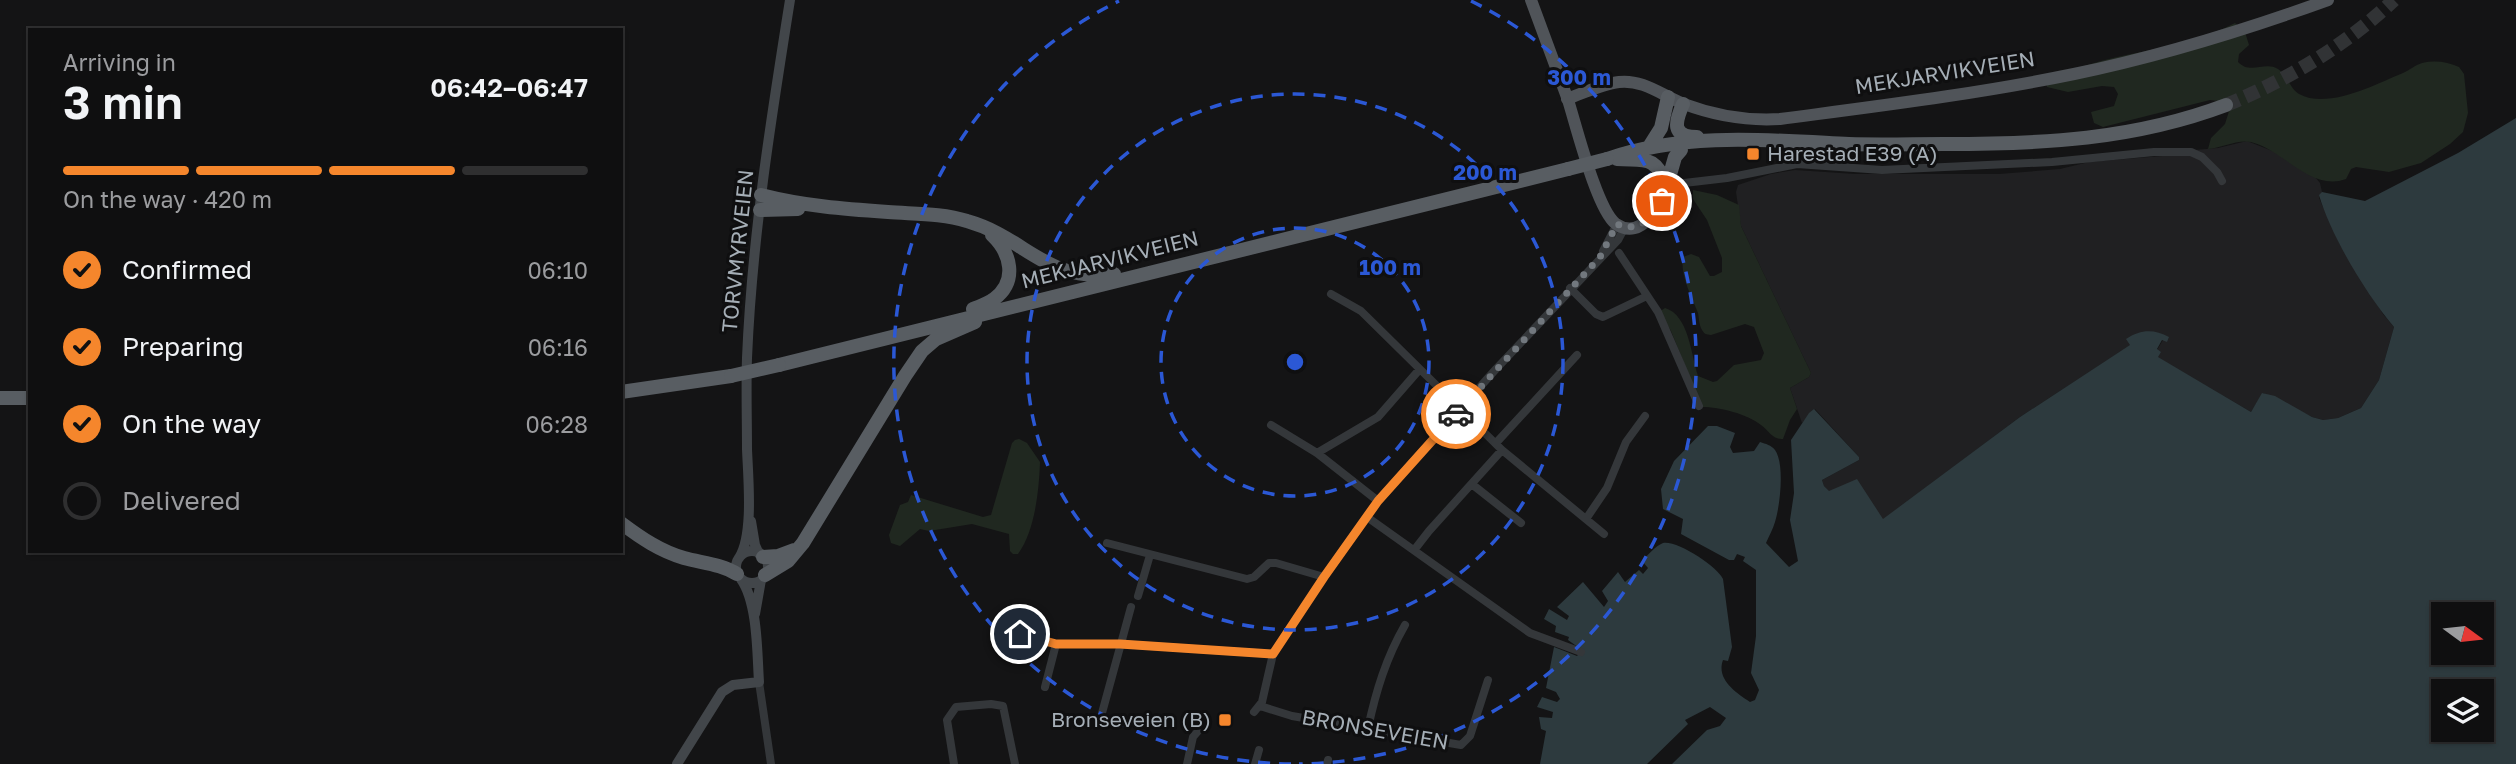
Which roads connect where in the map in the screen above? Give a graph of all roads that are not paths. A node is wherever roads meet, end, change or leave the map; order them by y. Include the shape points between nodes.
1 (790, 0) edge
2 (1531, 0) edge
3 (2328, 0) edge
4 (1668, 97) junction
5 (1567, 99) junction
6 (1683, 104) junction
7 (2226, 105) tunnel mouth
8 (1712, 140) junction
9 (1851, 144) junction
10 (1679, 146) junction
11 (1649, 147) junction
12 (1612, 159) junction
13 (2222, 181) dead end
14 (1667, 185) junction
15 (761, 195) junction
16 (821, 208) junction
17 (760, 210) junction
18 (976, 224) junction
19 (1621, 226) junction
20 (1619, 253) dead end
21 (1150, 272) junction
22 (1570, 288) junction
23 (1331, 294) dead end
24 (1647, 296) junction
25 (984, 313) junction
26 (956, 320) junction
27 (1577, 355) dead end
28 (1419, 370) junction
29 (623, 393) edge
30 (0, 398) edge
31 (28, 398) edge
32 (1699, 407) dead end
33 (1459, 410) junction
34 (1645, 416) dead end
35 (1271, 425) dead end
36 (1499, 446) junction
37 (1317, 453) junction
38 (1473, 485) junction
39 (1378, 501) junction
40 (748, 508) junction
41 (1367, 517) junction
42 (1586, 519) junction
43 (1521, 523) dead end
44 (623, 524) edge
45 (1604, 534) dead end
46 (803, 543) junction
47 (1107, 543) dead end
48 (1415, 549) junction
49 (761, 555) junction
50 (1150, 555) junction
51 (739, 558) junction
52 (739, 576) junction
53 (1324, 577) junction
54 (763, 578) junction
55 (1138, 596) dead end
56 (1130, 607) dead end
57 (754, 624) junction
58 (1405, 625) dead end
59 (1020, 634) dead end
60 (1056, 644) junction
61 (1120, 644) junction
62 (1581, 652) dead end
63 (1273, 654) junction
64 (1488, 680) dead end
65 (759, 682) junction
66 (1045, 687) dead end
67 (1101, 713) dead end
68 (1368, 728) junction
69 (1199, 730) dead end
70 (1259, 750) dead end
71 (677, 764) edge
72 (771, 764) edge
73 (954, 764) edge
74 (1015, 764) edge
75 (1187, 764) edge
76 (1255, 764) edge

1 - 15 main road, TORVMYRVEIEN
2 - 5 main road
3 - 6 main road, MEKJARVIKVEIEN via 2166,52 2030,82 1780,119 1739,119
4 - 5 main road, MEKJARVIKVEIEN via 1634,82 1618,82
4 - 6 main road, MEKJARVIKVEIEN
4 - 11 highway via 1661,128
5 - 19 main road via 1606,210
6 - 8 highway via 1676,124 1680,133
7 - 9 highway via 2156,126 2076,140
8 - 9 highway
8 - 10 highway
9 - 10 highway via 1812,148
10 - 11 highway, MEKJARVIKVEIEN
10 - 12 highway, MEKJARVIKVEIEN
10 - 14 highway
11 - 12 highway, MEKJARVIKVEIEN
12 - 14 highway via 1650,161 1660,169
12 - 21 highway, MEKJARVIKVEIEN, bridge
13 - 14 street via 2202,156 2154,152 1894,170 1797,164
14 - 19 main road via 1650,218 1636,227
15 - 16 highway
15 - 17 main road, TORVMYRVEIEN
16 - 17 highway
16 - 18 highway via 945,216
17 - 40 main road, TORVMYRVEIEN via 747,361
18 - 21 highway via 1071,273
18 - 26 highway via 1006,251 1009,276 996,298
19 - 22 street, BRONSEVEIEN
20 - 24 street
21 - 25 highway, MEKJARVIKVEIEN
22 - 24 street via 1603,317
22 - 33 street, BRONSEVEIEN
23 - 28 street via 1361,311
24 - 32 street
25 - 26 highway, MEKJARVIKVEIEN
25 - 46 highway via 967,327 936,339 915,360
26 - 29 highway, MEKJARVIKVEIEN, bridge via 730,376
27 - 36 street
28 - 33 street
28 - 37 street via 1378,417
30 - 31 highway
33 - 36 street
33 - 39 street, BRONSEVEIEN
34 - 42 street via 1626,442 1601,500
35 - 37 street
36 - 38 street
36 - 42 street
37 - 39 street
38 - 43 street
38 - 48 street
39 - 41 street, BRONSEVEIEN
40 - 49 main road, TORVMYRVEIEN
40 - 51 main road, TORVMYRVEIEN
41 - 48 street
41 - 53 street, BRONSEVEIEN
42 - 45 street
44 - 52 highway via 663,550 724,567
46 - 49 highway via 784,555
46 - 54 highway via 788,561
47 - 50 street
48 - 62 street via 1530,633
49 - 51 main road via 746,553
49 - 54 main road via 767,566
50 - 53 street via 1247,579 1269,563
50 - 55 street
51 - 52 main road
52 - 54 main road via 753,583
52 - 57 main road
53 - 63 street, BRONSEVEIEN
54 - 57 main road
56 - 61 street
57 - 65 main road
58 - 68 street via 1377,686
59 - 60 street
60 - 61 street
60 - 66 street
61 - 63 street
61 - 67 street
63 - 68 street, BRONSEVEIEN via 1257,709
64 - 68 street, BRONSEVEIEN via 1470,736 1461,745
65 - 71 main road via 733,685 722,692
65 - 72 street
69 - 75 street
70 - 76 street
73 - 74 street via 947,720 956,707 991,704 1003,706

